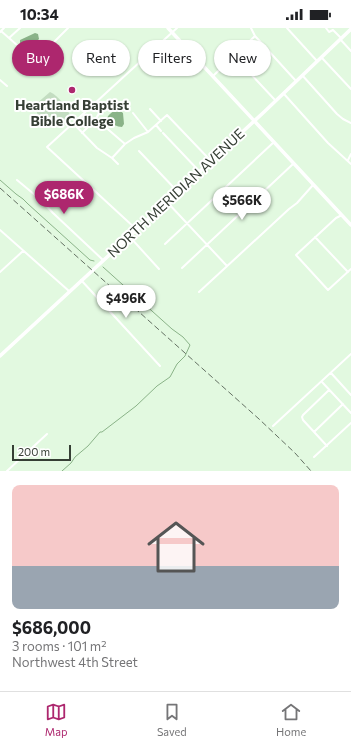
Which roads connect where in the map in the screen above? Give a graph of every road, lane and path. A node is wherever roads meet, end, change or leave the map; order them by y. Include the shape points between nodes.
1 (4, 28) edge
2 (20, 28) edge
3 (68, 28) edge
4 (168, 28) edge
5 (177, 28) edge
6 (251, 28) edge
7 (287, 28) edge
8 (326, 28) edge
9 (333, 29) edge
10 (351, 29) edge
11 (1, 31) edge
12 (172, 33) junction
13 (255, 36) junction
14 (9, 38) junction
15 (340, 39) junction
16 (251, 40) edge
17 (351, 51) edge
18 (321, 57) junction
19 (317, 61) junction
20 (302, 75) junction
21 (213, 76) joint
22 (253, 76) edge
23 (0, 80) edge
24 (296, 80) junction
25 (7, 86) dead end
26 (351, 89) edge
27 (283, 92) junction
28 (275, 100) junction
29 (111, 102) dead end
30 (150, 109) dead end
31 (133, 113) dead end
32 (96, 119) junction
33 (160, 121) junction
34 (254, 121) junction
35 (73, 123) junction
36 (351, 123) edge
37 (156, 125) junction
38 (148, 132) junction
39 (82, 133) junction
40 (274, 142) junction
41 (125, 144) junction
42 (140, 151) dead end
43 (351, 154) edge
44 (112, 158) junction
45 (210, 160) junction
46 (348, 160) junction
47 (118, 164) dead end
48 (294, 164) junction
49 (351, 164) edge
50 (199, 171) junction
51 (17, 180) dead end
52 (313, 185) junction
53 (177, 191) junction
54 (166, 201) junction
55 (342, 215) junction
56 (186, 223) junction
57 (351, 225) edge
58 (136, 229) junction
59 (0, 230) edge
60 (129, 236) junction
61 (315, 237) junction
62 (165, 244) dead end
63 (207, 245) junction
64 (23, 250) junction
65 (103, 260) junction
66 (227, 266) junction
67 (182, 268) dead end
68 (160, 269) dead end
69 (351, 269) edge
70 (0, 272) edge
71 (348, 272) junction
72 (81, 280) junction
73 (69, 291) junction
74 (199, 292) dead end
75 (1, 353) edge
76 (351, 354) edge
77 (347, 358) junction
78 (351, 361) edge
79 (160, 366) dead end
80 (331, 372) junction
81 (321, 382) junction
82 (329, 390) junction
83 (351, 395) edge
84 (343, 404) junction
85 (351, 413) edge
86 (351, 423) edge
87 (274, 426) dead end
88 (314, 432) junction
89 (47, 434) dead end
90 (327, 446) junction
91 (314, 457) dead end
92 (7, 471) edge

1 - 11 street
2 - 14 street
3 - 14 street via 35,61
4 - 12 main road
5 - 12 street
6 - 13 street
7 - 19 street
8 - 9 street via 329,32
9 - 15 street
10 - 15 main road, NORTH MERIDIAN AVENUE
11 - 14 street
12 - 21 main road
12 - 35 street
13 - 16 street
13 - 24 street
15 - 17 street
15 - 18 main road, NORTH MERIDIAN AVENUE
18 - 19 main road, NORTH MERIDIAN AVENUE
18 - 26 street
19 - 20 main road, NORTH MERIDIAN AVENUE
20 - 24 main road, NORTH MERIDIAN AVENUE
20 - 36 street via 337,114
21 - 34 main road
22 - 28 street
23 - 25 street
24 - 27 main road, NORTH MERIDIAN AVENUE
27 - 28 main road, NORTH MERIDIAN AVENUE
27 - 46 street via 328,143
28 - 34 main road, NORTH MERIDIAN AVENUE
29 - 32 street
30 - 33 street
31 - 38 street
32 - 39 street
32 - 41 street
33 - 37 street
33 - 45 street via 167,115
34 - 40 main road
34 - 45 main road, NORTH MERIDIAN AVENUE
35 - 39 street
35 - 58 street via 47,147
37 - 38 street
37 - 50 street
38 - 41 street
39 - 44 street
40 - 48 main road
40 - 56 street
41 - 44 street
42 - 53 street
43 - 46 street
44 - 47 street
45 - 50 main road, NORTH MERIDIAN AVENUE
46 - 49 street
48 - 52 main road
48 - 63 street
50 - 53 main road, NORTH MERIDIAN AVENUE
51 - 65 street
52 - 55 main road
52 - 66 street via 297,203
53 - 54 main road, NORTH MERIDIAN AVENUE
54 - 56 street
54 - 58 main road, NORTH MERIDIAN AVENUE
55 - 57 main road
55 - 61 street
56 - 62 street
56 - 63 street
58 - 60 main road, NORTH MERIDIAN AVENUE
59 - 64 street
60 - 65 main road, NORTH MERIDIAN AVENUE
60 - 68 street
61 - 71 street
61 - 71 street via 296,255 328,290
63 - 66 street
63 - 67 street
64 - 70 street
64 - 73 street
65 - 72 main road, NORTH MERIDIAN AVENUE
66 - 74 street
69 - 71 street
72 - 73 main road, NORTH MERIDIAN AVENUE
72 - 79 street
73 - 75 main road, NORTH MERIDIAN AVENUE
76 - 77 street
77 - 78 street
77 - 80 street
80 - 81 street
80 - 83 street
81 - 82 street
81 - 87 street
82 - 84 street
82 - 88 street via 302,417
84 - 85 street
84 - 88 street
86 - 90 street
88 - 90 street
89 - 92 street
90 - 91 street

